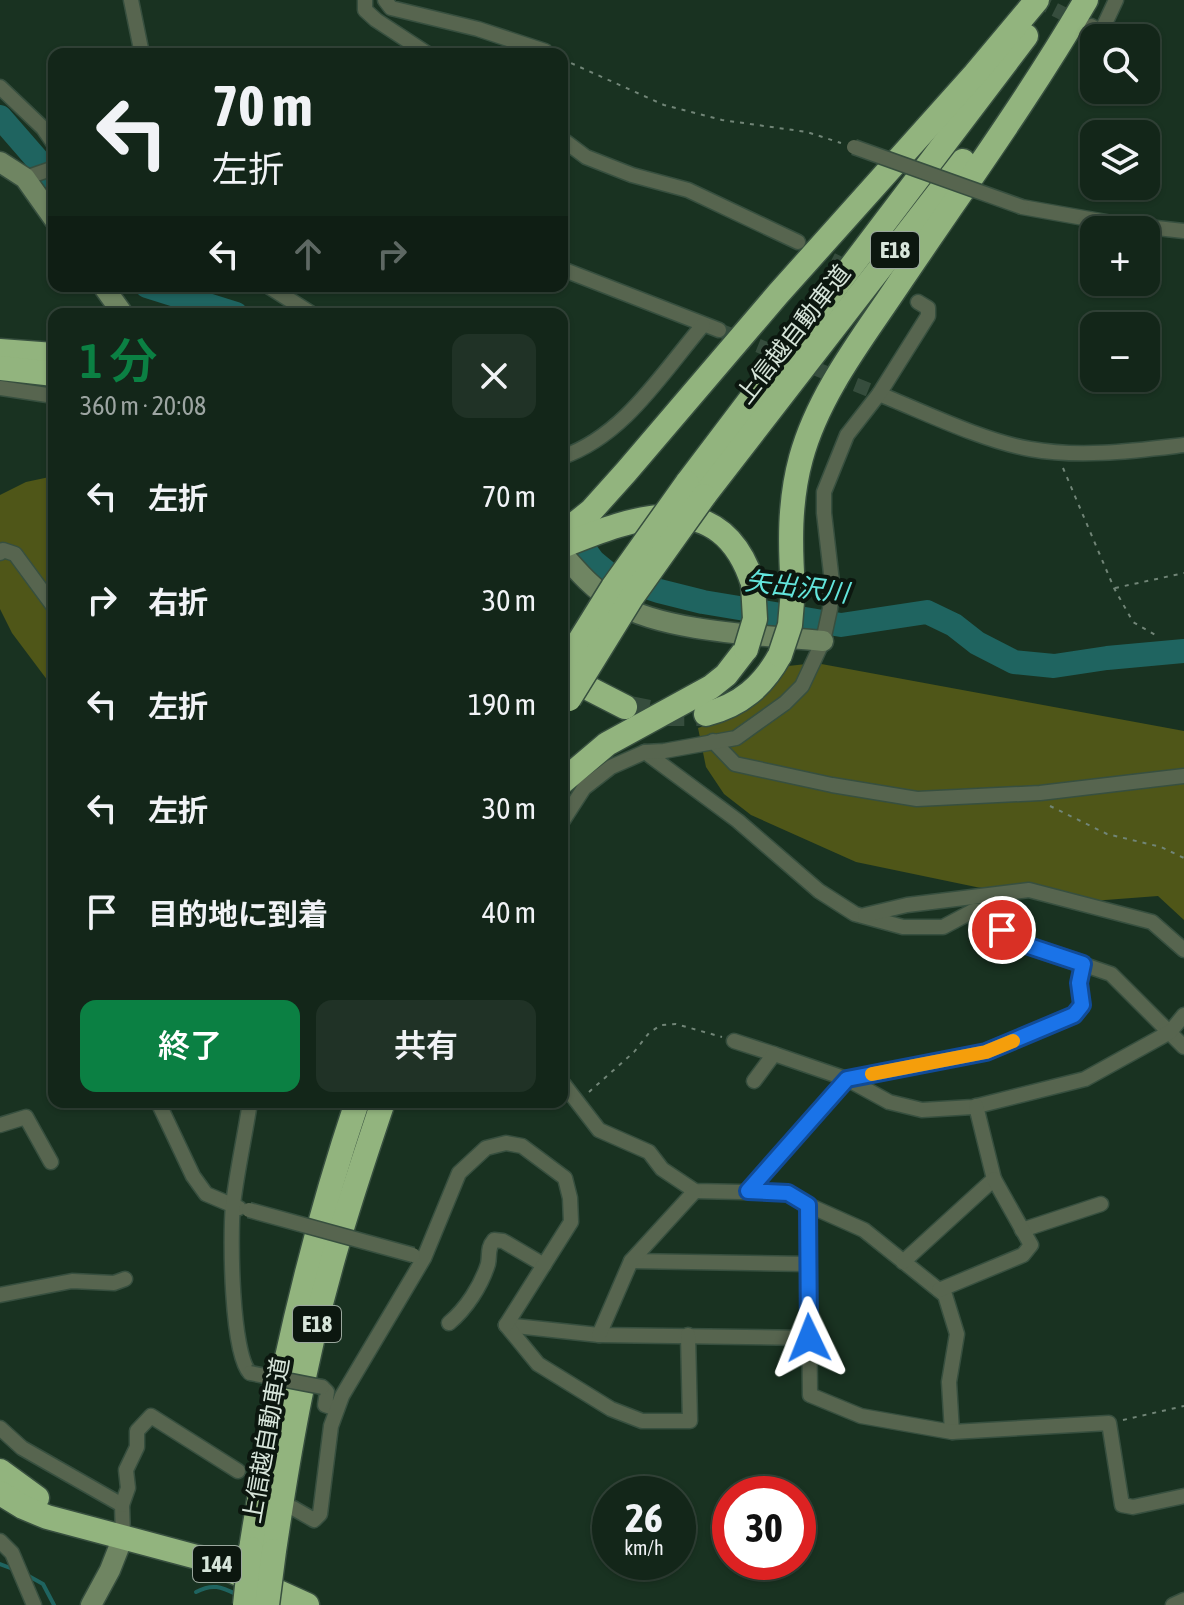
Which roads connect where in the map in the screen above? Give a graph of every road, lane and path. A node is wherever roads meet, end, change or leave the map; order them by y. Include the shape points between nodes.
1 (131, 0) edge
2 (365, 0) edge
3 (385, 0) edge
4 (1037, 0) edge
5 (1052, 0) edge
6 (1080, 0) edge
7 (1086, 0) edge
8 (1116, 0) edge
9 (1105, 24) edge
10 (141, 48) edge
11 (419, 48) edge
12 (536, 48) edge
13 (568, 62) edge
14 (0, 87) edge
15 (48, 135) edge
16 (568, 144) edge
17 (854, 147) joint
18 (0, 162) edge
19 (48, 170) edge
20 (29, 177) junction
21 (48, 209) edge
22 (1184, 231) edge
23 (798, 242) tunnel mouth
24 (568, 271) edge
25 (277, 292) edge
26 (918, 302) dead end
27 (303, 308) edge
28 (703, 325) junction
29 (719, 330) tunnel mouth
30 (0, 351) edge
31 (48, 355) edge
32 (0, 368) edge
33 (48, 373) edge
34 (0, 388) edge
35 (879, 394) junction
36 (48, 395) edge
37 (1184, 445) edge
38 (1056, 452) junction
39 (568, 455) edge
40 (696, 489) junction
41 (596, 521) junction
42 (568, 532) edge
43 (568, 542) edge
44 (0, 553) edge
45 (568, 559) edge
46 (1184, 573) edge
47 (1114, 588) junction
48 (48, 599) edge
49 (824, 636) junction
50 (1157, 636) dead end
51 (568, 658) edge
52 (568, 673) edge
53 (568, 700) edge
54 (625, 707) tunnel mouth
55 (706, 714) tunnel mouth
56 (713, 741) junction
57 (645, 752) junction
58 (1184, 776) edge
59 (568, 777) edge
60 (1040, 793) junction
61 (568, 813) edge
62 (1184, 858) edge
63 (863, 916) junction
64 (1184, 950) edge
65 (1083, 964) junction
66 (1184, 1015) edge
67 (1170, 1032) junction
68 (734, 1041) joint
69 (1184, 1047) edge
70 (774, 1054) junction
71 (847, 1079) junction
72 (754, 1081) dead end
73 (568, 1089) edge
74 (578, 1101) junction
75 (976, 1106) junction
76 (161, 1108) edge
77 (249, 1108) edge
78 (349, 1108) edge
79 (355, 1108) edge
80 (381, 1108) edge
81 (389, 1108) edge
82 (0, 1125) edge
83 (51, 1162) dead end
84 (994, 1179) junction
85 (330, 1183) junction
86 (695, 1191) junction
87 (748, 1191) junction
88 (1101, 1204) dead end
89 (808, 1205) junction
90 (233, 1206) junction
91 (1022, 1230) junction
92 (419, 1257) junction
93 (631, 1261) junction
94 (903, 1262) junction
95 (807, 1264) junction
96 (544, 1265) junction
97 (329, 1272) junction
98 (125, 1279) dead end
99 (939, 1290) junction
100 (0, 1295) edge
101 (449, 1323) dead end
102 (506, 1325) junction
103 (599, 1335) junction
104 (688, 1335) junction
105 (809, 1338) junction
106 (1184, 1406) edge
107 (337, 1409) junction
108 (1109, 1423) junction
109 (0, 1428) edge
110 (952, 1432) junction
111 (0, 1471) edge
112 (238, 1471) dead end
113 (0, 1493) edge
114 (1184, 1496) edge
115 (122, 1505) junction
116 (293, 1508) dead end
117 (123, 1537) junction
118 (0, 1541) edge
119 (263, 1550) junction
120 (1184, 1600) edge
121 (34, 1605) edge
122 (91, 1605) edge
123 (245, 1605) edge
124 (267, 1605) edge
125 (307, 1605) edge
126 (1173, 1605) edge

1 - 10 street
2 - 11 street via 365,10 376,20
3 - 12 street via 391,8
4 - 41 highway via 778,294
5 - 40 highway, 上信越自動車道 / E18
6 - 40 highway, 上信越自動車道 / E18 via 953,175
7 - 55 highway, bridge via 822,405 795,486 790,625 780,655 744,699
8 - 9 street
13 - 17 path via 664,105 807,132
14 - 15 street
16 - 23 street via 586,157 688,190
17 - 22 street, bridge via 1022,207
18 - 20 street
19 - 20 street
20 - 21 street
24 - 28 street
25 - 27 street
26 - 35 street via 928,308 928,316
28 - 29 street
28 - 39 street via 605,437
30 - 31 highway
32 - 33 highway
34 - 36 street
35 - 38 street via 987,436
35 - 49 street via 847,435 824,492 832,582
37 - 38 street
38 - 47 path
40 - 51 highway, 上信越自動車道 / E18, bridge via 613,587
40 - 53 highway, 上信越自動車道 / E18, bridge
41 - 42 highway
41 - 43 highway
41 - 59 highway, bridge via 652,516 692,518 709,525 724,535 748,568 755,619 746,649 726,675 607,744
44 - 48 street via 15,554
45 - 49 street via 619,605 650,616 692,628
46 - 47 path
47 - 50 path via 1133,622
49 - 56 street via 802,686 785,703 736,738
52 - 54 highway
56 - 57 street
56 - 60 street via 735,764 917,799
57 - 61 street via 611,767 584,788
57 - 63 street via 738,821 819,891
58 - 60 street
60 - 62 path via 1053,810
63 - 64 street via 907,905 1029,890 1152,922
63 - 65 street via 903,927 943,927 984,911 1029,946
65 - 67 street via 1111,974
65 - 71 street via 1082,1005 1074,1015 986,1052
66 - 67 street
67 - 69 street
67 - 75 street via 1085,1079
68 - 70 street
68 - 74 path via 676,1024 661,1025
70 - 71 street
70 - 72 street
71 - 75 street via 889,1102 922,1110
71 - 87 street
73 - 74 street
74 - 86 street via 599,1130 649,1152 662,1169
75 - 84 street
76 - 90 street via 206,1194
77 - 90 street
78 - 85 highway
79 - 85 highway, 上信越自動車道 / E18
80 - 97 highway, 上信越自動車道 / E18
81 - 97 highway
82 - 83 street via 26,1117
84 - 91 street
84 - 94 street
85 - 119 highway, 上信越自動車道 / E18 via 267,1449
86 - 87 street
86 - 93 street
87 - 89 street via 788,1193
88 - 91 street
89 - 94 street via 864,1230
89 - 95 street
90 - 92 street, bridge
90 - 107 street, bridge via 243,1366 250,1373 322,1387 327,1392 325,1405
91 - 99 street via 1031,1245 1023,1255
92 - 96 street via 459,1173 486,1148 506,1143 522,1146 565,1178 571,1222
92 - 107 street
93 - 95 street
93 - 103 street
94 - 99 street
95 - 105 street
96 - 101 street via 494,1240 482,1280
96 - 102 street
97 - 119 highway, 上信越自動車道 / E18
98 - 100 street via 72,1281
99 - 110 street via 957,1334 949,1382
102 - 103 street
102 - 104 street via 538,1364 611,1409 642,1421 690,1421
103 - 104 street
104 - 105 street
105 - 110 street via 810,1395 861,1416
106 - 108 path
107 - 116 street via 320,1514 314,1520
108 - 110 street
108 - 114 street via 1122,1505
109 - 115 street via 22,1448
111 - 117 highway, 144 via 57,1510
112 - 115 street via 151,1416 137,1431
113 - 117 highway, 144 via 47,1517
115 - 117 street
117 - 122 street
117 - 125 highway, 144 via 208,1560
118 - 121 street via 12,1553
119 - 123 highway, 上信越自動車道 / E18, bridge
119 - 124 highway, 上信越自動車道 / E18, bridge
120 - 126 street

